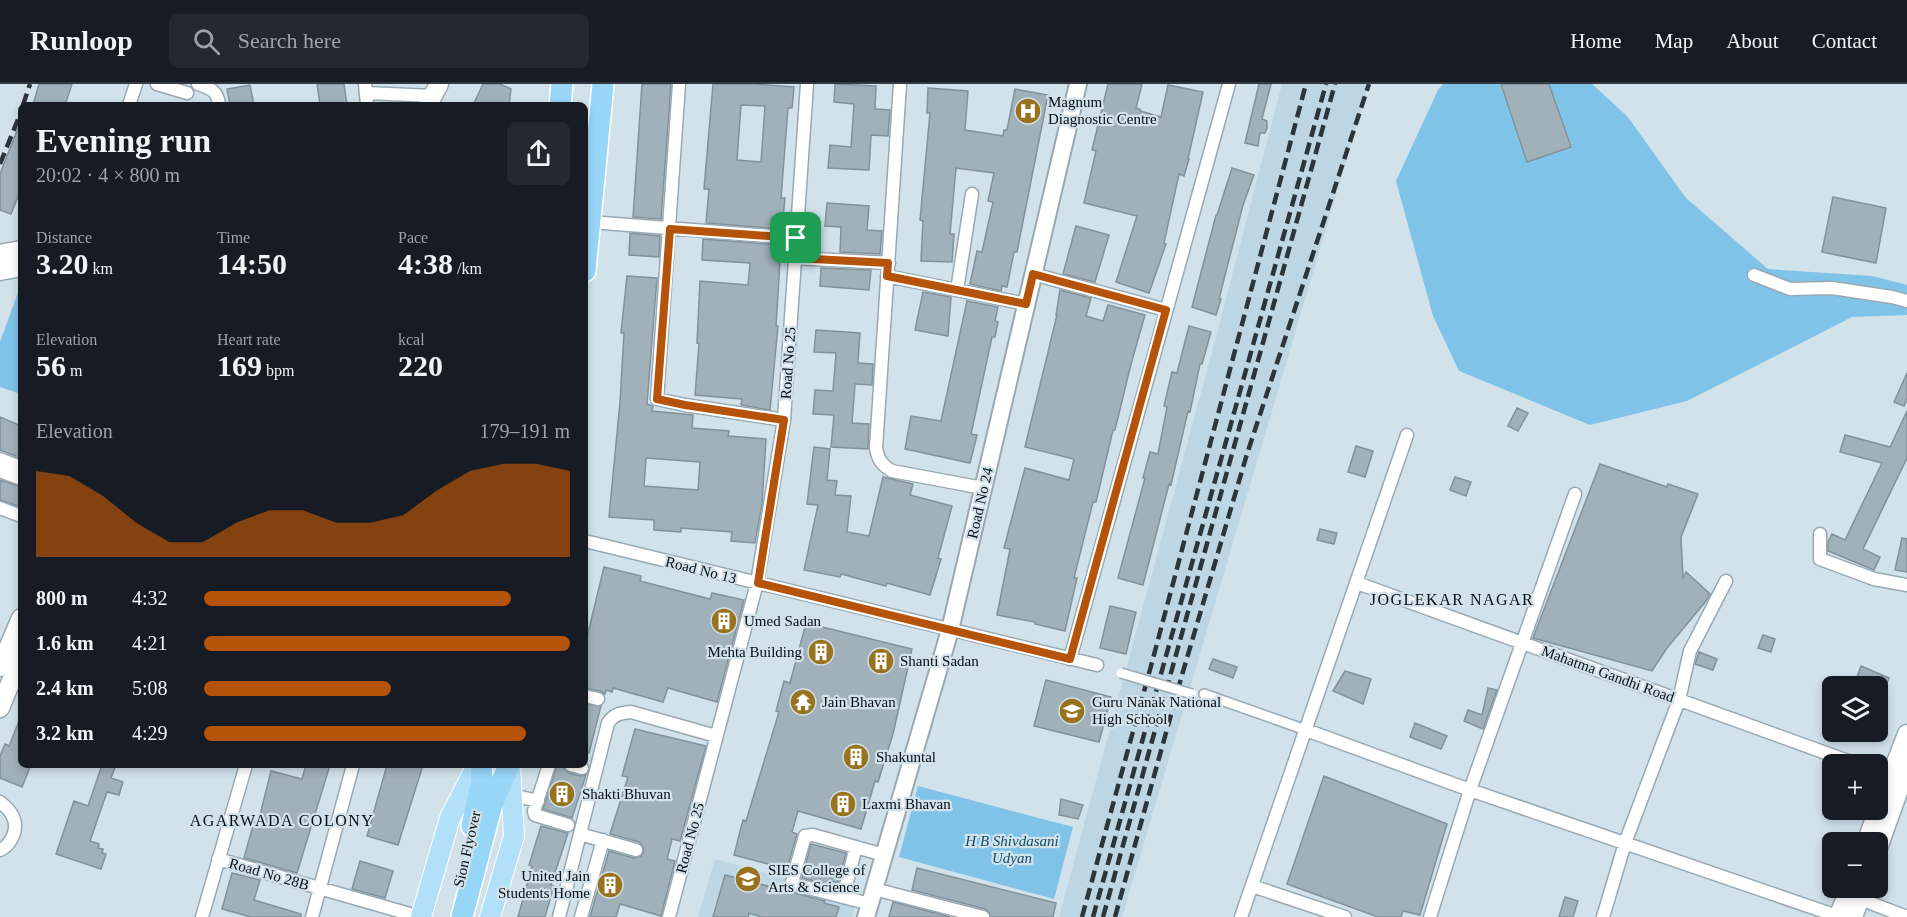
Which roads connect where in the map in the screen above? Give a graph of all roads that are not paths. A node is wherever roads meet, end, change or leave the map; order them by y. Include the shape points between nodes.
1 (136, 84) edge
2 (157, 84) edge
3 (198, 84) edge
4 (562, 84) edge
5 (603, 84) edge
6 (679, 84) edge
7 (807, 84) edge
8 (900, 84) edge
9 (1078, 84) edge
10 (1229, 84) edge
11 (187, 93) dead end
12 (366, 94) edge
13 (433, 95) edge
14 (130, 102) edge
15 (219, 102) edge
16 (560, 102) edge
17 (972, 194) dead end
18 (590, 222) junction
19 (670, 229) junction
20 (796, 238) junction
21 (588, 242) edge
22 (18, 250) edge
23 (0, 254) edge
24 (795, 258) junction
25 (18, 268) edge
26 (888, 269) junction
27 (0, 271) edge
28 (1033, 274) junction
29 (1755, 275) dead end
30 (957, 290) junction
31 (1907, 301) edge
32 (1026, 304) junction
33 (1166, 310) junction
34 (784, 420) junction
35 (1407, 435) dead end
36 (0, 459) edge
37 (18, 466) edge
38 (0, 471) edge
39 (18, 478) edge
40 (983, 488) junction
41 (1575, 494) dead end
42 (0, 508) edge
43 (18, 515) edge
44 (1820, 534) dead end
45 (588, 543) edge
46 (1726, 581) dead end
47 (758, 583) junction
48 (1357, 583) junction
49 (1907, 585) edge
50 (950, 630) junction
51 (18, 632) edge
52 (1522, 643) junction
53 (1070, 659) junction
54 (18, 664) edge
55 (1097, 665) dead end
56 (0, 667) edge
57 (1121, 674) dead end
58 (1192, 694) dead end
59 (1204, 694) dead end
60 (588, 697) edge
61 (598, 699) dead end
62 (1679, 700) junction
63 (0, 708) edge
64 (1306, 730) junction
65 (1907, 734) edge
66 (716, 736) junction
67 (1829, 754) edge
68 (245, 768) edge
69 (352, 768) edge
70 (505, 768) edge
71 (548, 768) edge
72 (1894, 774) edge
73 (490, 779) edge
74 (1470, 790) junction
75 (538, 801) junction
76 (0, 802) edge
77 (568, 825) dead end
78 (1881, 832) edge
79 (580, 834) junction
80 (603, 840) junction
81 (1625, 843) junction
82 (856, 847) junction
83 (0, 850) edge
84 (636, 850) dead end
85 (884, 855) junction
86 (218, 859) junction
87 (568, 883) junction
88 (1252, 886) junction
89 (321, 888) junction
90 (589, 889) junction
91 (843, 897) junction
92 (1853, 898) edge
93 (1857, 898) edge
94 (1870, 898) edge
95 (870, 903) edge
96 (202, 917) edge
97 (312, 917) edge
98 (421, 917) edge
99 (451, 917) edge
100 (462, 917) edge
101 (490, 917) edge
102 (559, 917) edge
103 (581, 917) edge
104 (669, 917) edge
105 (983, 917) edge
106 (1241, 917) edge
107 (1345, 917) edge
108 (1430, 917) edge
109 (1603, 917) edge
110 (1839, 917) edge
111 (1853, 917) edge
112 (1907, 917) edge

1 - 14 street
2 - 11 street
3 - 15 street via 214,91
4 - 16 highway
5 - 18 highway
6 - 19 street
7 - 20 street, Road No 25
8 - 26 street
9 - 28 street, Road No 24
10 - 33 street
12 - 13 street
17 - 30 street
18 - 19 street
18 - 21 highway
19 - 20 street
19 - 34 street via 657,399
20 - 24 street, Road No 25
22 - 23 main road
24 - 26 street
24 - 34 street, Road No 25
25 - 27 main road
26 - 30 street
26 - 40 street via 877,459 892,471
28 - 32 street, Road No 24
28 - 33 street
29 - 31 street via 1790,289 1832,288
30 - 32 street
32 - 40 street, Road No 24
33 - 53 street
34 - 47 street, Road No 25
35 - 48 street
36 - 37 street
38 - 39 street
40 - 50 street, Road No 24
41 - 52 street
42 - 43 street
44 - 49 street via 1820,559 1874,579
45 - 47 street, Road No 13
46 - 62 street via 1690,651
47 - 50 street, Road No 13
47 - 66 street, Road No 25
48 - 52 street, Mahatma Gandhi Road
48 - 64 street
50 - 53 street, Road No 13
50 - 85 street, Road No 24
51 - 56 main road
52 - 62 street, Mahatma Gandhi Road
52 - 74 street
53 - 55 street, Road No 13
54 - 63 main road
57 - 58 street, bridge
59 - 64 street
60 - 61 street
62 - 67 street, Mahatma Gandhi Road
62 - 81 street
64 - 74 street
64 - 88 street
65 - 72 main road
66 - 79 street via 631,712 612,717
66 - 104 street, Road No 25
68 - 86 street
69 - 89 street, Road No 28B
70 - 73 highway
71 - 75 street
72 - 78 main road
73 - 75 street
73 - 98 main road via 450,818
73 - 99 highway, Sion Flyover
73 - 100 highway, Sion Flyover via 492,804
73 - 101 main road via 514,836
74 - 81 street
74 - 108 street
75 - 77 street via 534,811 537,816
76 - 83 street via 13,816 15,825 8,845
79 - 80 street
79 - 87 street
80 - 84 street
80 - 90 street
81 - 109 street
81 - 110 street
82 - 85 street
82 - 91 street
82 - 91 street via 806,835 792,882
85 - 95 street, Road No 24
86 - 89 street, Road No 28B
86 - 96 street
87 - 90 street
87 - 102 street
88 - 106 street
88 - 107 street
89 - 97 street, Road No 28B
89 - 98 street, Road No 28B
90 - 103 street
91 - 95 street
92 - 110 main road
93 - 111 main road
94 - 112 street
95 - 105 street

